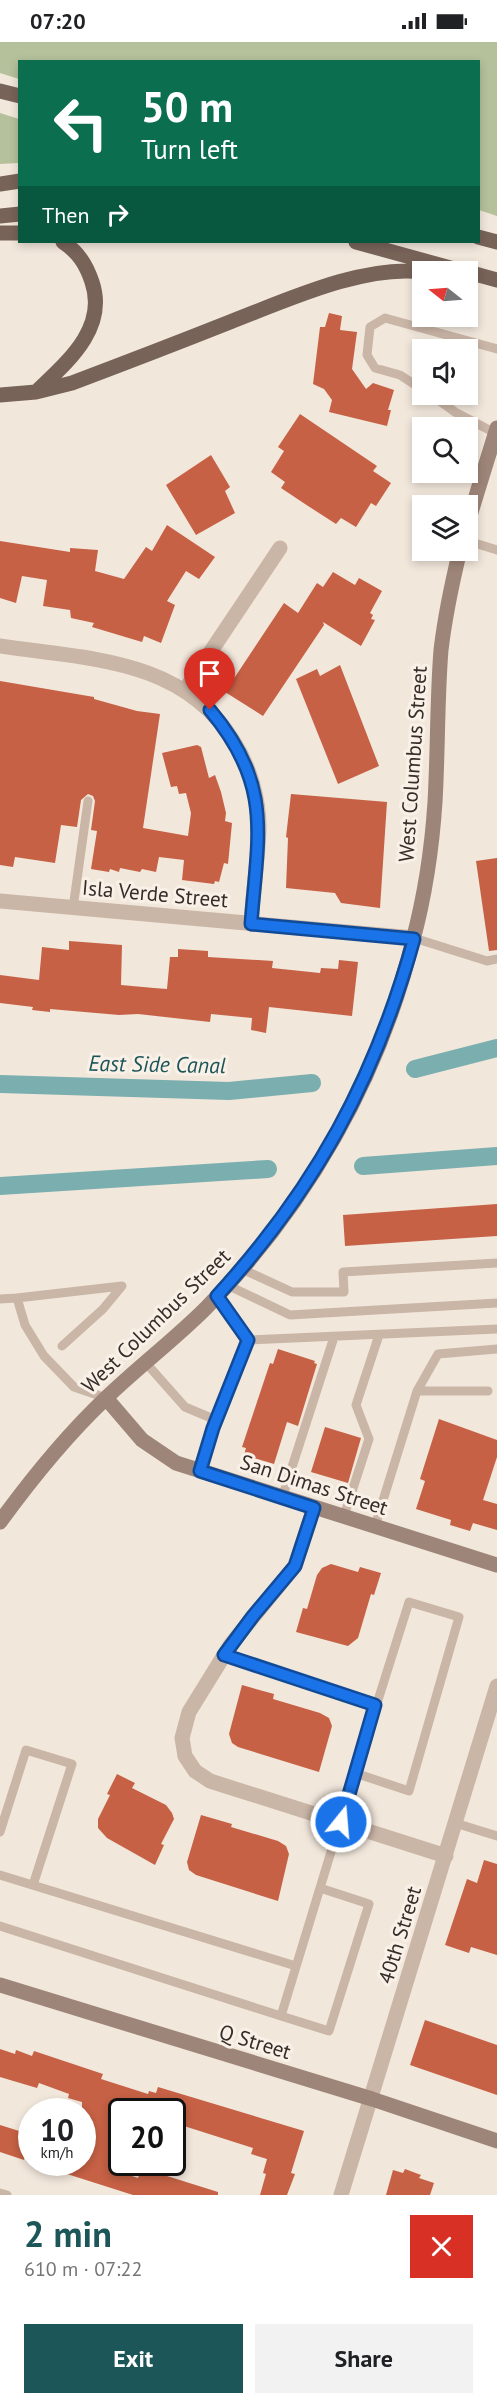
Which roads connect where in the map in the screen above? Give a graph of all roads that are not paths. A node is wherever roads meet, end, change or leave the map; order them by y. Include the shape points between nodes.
1 (0, 91) edge
2 (18, 96) edge
3 (18, 181) edge
4 (0, 184) edge
5 (18, 214) edge
6 (0, 216) edge
7 (18, 232) edge
8 (0, 233) edge
9 (480, 238) edge
10 (497, 242) edge
11 (64, 243) edge
12 (360, 243) edge
13 (426, 261) edge
14 (412, 270) edge
15 (478, 275) edge
16 (478, 279) edge
17 (497, 281) edge
18 (461, 339) edge
19 (478, 344) edge
20 (497, 349) edge
21 (412, 383) edge
22 (36, 392) junction
23 (0, 395) edge
24 (445, 405) edge
25 (496, 430) edge
26 (476, 495) edge
27 (478, 544) edge
28 (280, 548) dead end
29 (497, 550) edge
30 (457, 561) edge
31 (0, 646) edge
32 (185, 690) junction
33 (88, 801) dead end
34 (0, 901) edge
35 (74, 908) junction
36 (251, 924) junction
37 (414, 939) junction
38 (497, 959) edge
39 (497, 1263) edge
40 (242, 1269) junction
41 (222, 1290) junction
42 (17, 1298) junction
43 (0, 1299) edge
44 (497, 1304) edge
45 (497, 1329) edge
46 (379, 1335) junction
47 (334, 1337) junction
48 (248, 1340) junction
49 (62, 1346) dead end
50 (497, 1349) edge
51 (146, 1363) junction
52 (417, 1391) junction
53 (488, 1391) dead end
54 (106, 1398) junction
55 (216, 1420) junction
56 (200, 1471) junction
57 (282, 1498) junction
58 (314, 1508) junction
59 (344, 1516) junction
60 (0, 1522) edge
61 (375, 1526) junction
62 (497, 1565) edge
63 (224, 1655) junction
64 (497, 1686) edge
65 (375, 1705) junction
66 (494, 1707) edge
67 (355, 1773) junction
68 (341, 1822) junction
69 (456, 1823) junction
70 (0, 1832) edge
71 (497, 1836) edge
72 (446, 1856) junction
73 (0, 1875) edge
74 (33, 1885) junction
75 (320, 1888) junction
76 (0, 1926) edge
77 (296, 1966) junction
78 (0, 1985) edge
79 (281, 2016) junction
80 (372, 2099) junction
81 (497, 2141) edge
82 (0, 2193) edge
83 (7, 2195) edge
84 (341, 2195) edge

1 - 2 main road
3 - 4 main road
5 - 6 main road
7 - 8 main road
9 - 10 main road
11 - 22 main road via 87,267 96,292 95,311 81,346
12 - 13 main road
14 - 22 main road via 368,275 307,292 72,383
15 - 17 main road
16 - 17 main road
18 - 21 lane via 385,318 370,327 367,355 375,368
19 - 20 lane
22 - 23 main road
24 - 25 lane
25 - 26 main road
27 - 29 lane
28 - 32 street
30 - 37 main road, West Columbus Street via 442,647 429,857
31 - 32 street via 138,668
32 - 36 street via 227,730 250,774 259,828
33 - 35 lane
34 - 35 street, Isla Verde Street
35 - 36 street, Isla Verde Street
36 - 37 street, Isla Verde Street
37 - 38 lane via 488,961
37 - 40 main road, West Columbus Street via 382,1039 337,1134 277,1227
39 - 40 lane via 343,1272 344,1292 292,1292
40 - 41 main road, West Columbus Street
41 - 44 lane via 290,1315
41 - 48 lane
41 - 51 main road, West Columbus Street
42 - 43 lane
42 - 49 lane via 122,1286 103,1310
42 - 54 lane via 25,1325 44,1356 74,1387
45 - 46 lane
46 - 47 lane
46 - 59 lane via 356,1406 369,1439
47 - 48 lane
47 - 57 lane
48 - 55 lane
50 - 52 lane via 438,1354
51 - 54 main road, West Columbus Street
51 - 55 lane via 185,1407
52 - 53 lane
52 - 61 lane
54 - 56 main road, San Dimas Street via 154,1450
54 - 60 main road, West Columbus Street via 61,1444
55 - 56 lane
56 - 57 main road, San Dimas Street
57 - 58 main road, San Dimas Street
58 - 59 main road, San Dimas Street
58 - 63 street via 295,1566
59 - 61 main road, San Dimas Street
61 - 62 main road, San Dimas Street
63 - 65 lane
63 - 68 street via 189,1712 183,1747 189,1764 210,1781
64 - 66 street, 40th Street
65 - 67 lane
65 - 67 lane via 409,1602 459,1617 409,1791
66 - 69 street, 40th Street
67 - 68 lane
68 - 72 street
68 - 75 lane
69 - 71 lane
69 - 72 street, 40th Street
70 - 74 lane via 26,1750 72,1764
72 - 80 street, 40th Street
73 - 74 lane
74 - 77 lane
75 - 77 lane
75 - 79 lane via 369,1904 329,2031
76 - 79 lane
77 - 79 lane
78 - 80 main road, Q Street
80 - 81 main road, Q Street
80 - 84 street, 40th Street
82 - 83 lane

